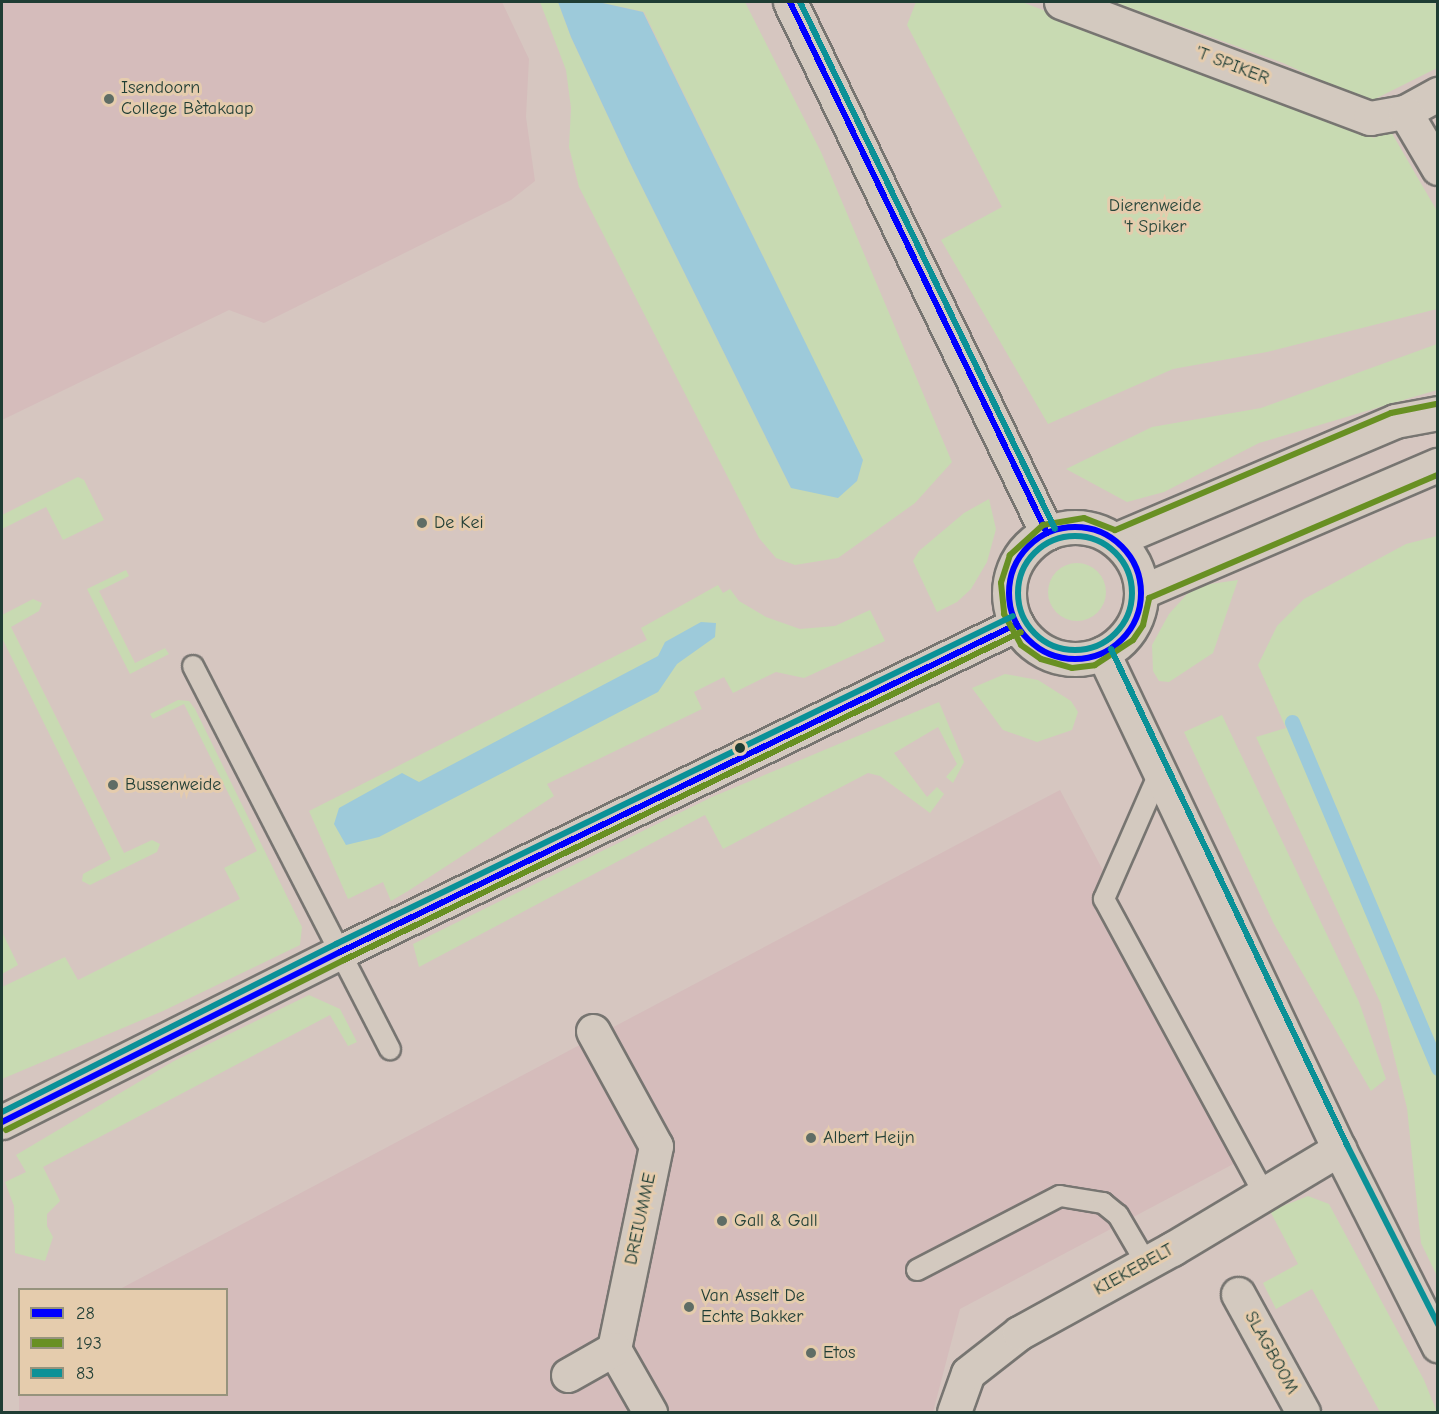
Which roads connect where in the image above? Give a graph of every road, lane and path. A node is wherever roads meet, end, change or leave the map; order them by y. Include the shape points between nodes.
1 (790, 2) edge
2 (1061, 2) edge
3 (1437, 94) edge
4 (1405, 112) junction
5 (1437, 168) edge
6 (1437, 412) edge
7 (1437, 465) edge
8 (1047, 533) junction
9 (1115, 540) junction
10 (1141, 592) junction
11 (1017, 624) junction
12 (1103, 653) junction
13 (193, 666) dead end
14 (1161, 769) junction
15 (340, 952) junction
16 (593, 1031) dead end
17 (390, 1048) dead end
18 (2, 1122) edge
19 (1339, 1149) junction
20 (1264, 1194) junction
21 (1146, 1263) junction
22 (917, 1270) dead end
23 (1238, 1294) dead end
24 (1437, 1345) edge
25 (614, 1349) junction
26 (568, 1375) dead end
27 (650, 1413) edge
28 (954, 1413) edge
29 (1303, 1413) edge

1 - 8 street
2 - 4 street, 'T SPIKER via 1370,118
3 - 4 street, 'T SPIKER
4 - 5 street
6 - 9 street via 1395,421
7 - 10 street
8 - 9 street via 1083,527
8 - 11 street via 1026,549 1013,571 1009,598
9 - 10 street via 1134,563
10 - 12 street via 1135,621
11 - 12 street via 1029,639 1054,656 1073,659
11 - 15 street
12 - 14 street
13 - 15 lane
14 - 19 street
14 - 20 lane via 1104,899
15 - 17 lane
15 - 18 street
16 - 25 street, DREIUMME via 656,1146
19 - 20 street, KIEKEBELT
19 - 24 street
20 - 21 street, KIEKEBELT
21 - 22 lane via 1118,1215 1103,1203 1060,1197
21 - 28 street, KIEKEBELT via 1019,1333 968,1373
23 - 29 street, SLAGBOOM
25 - 26 street
25 - 27 street

